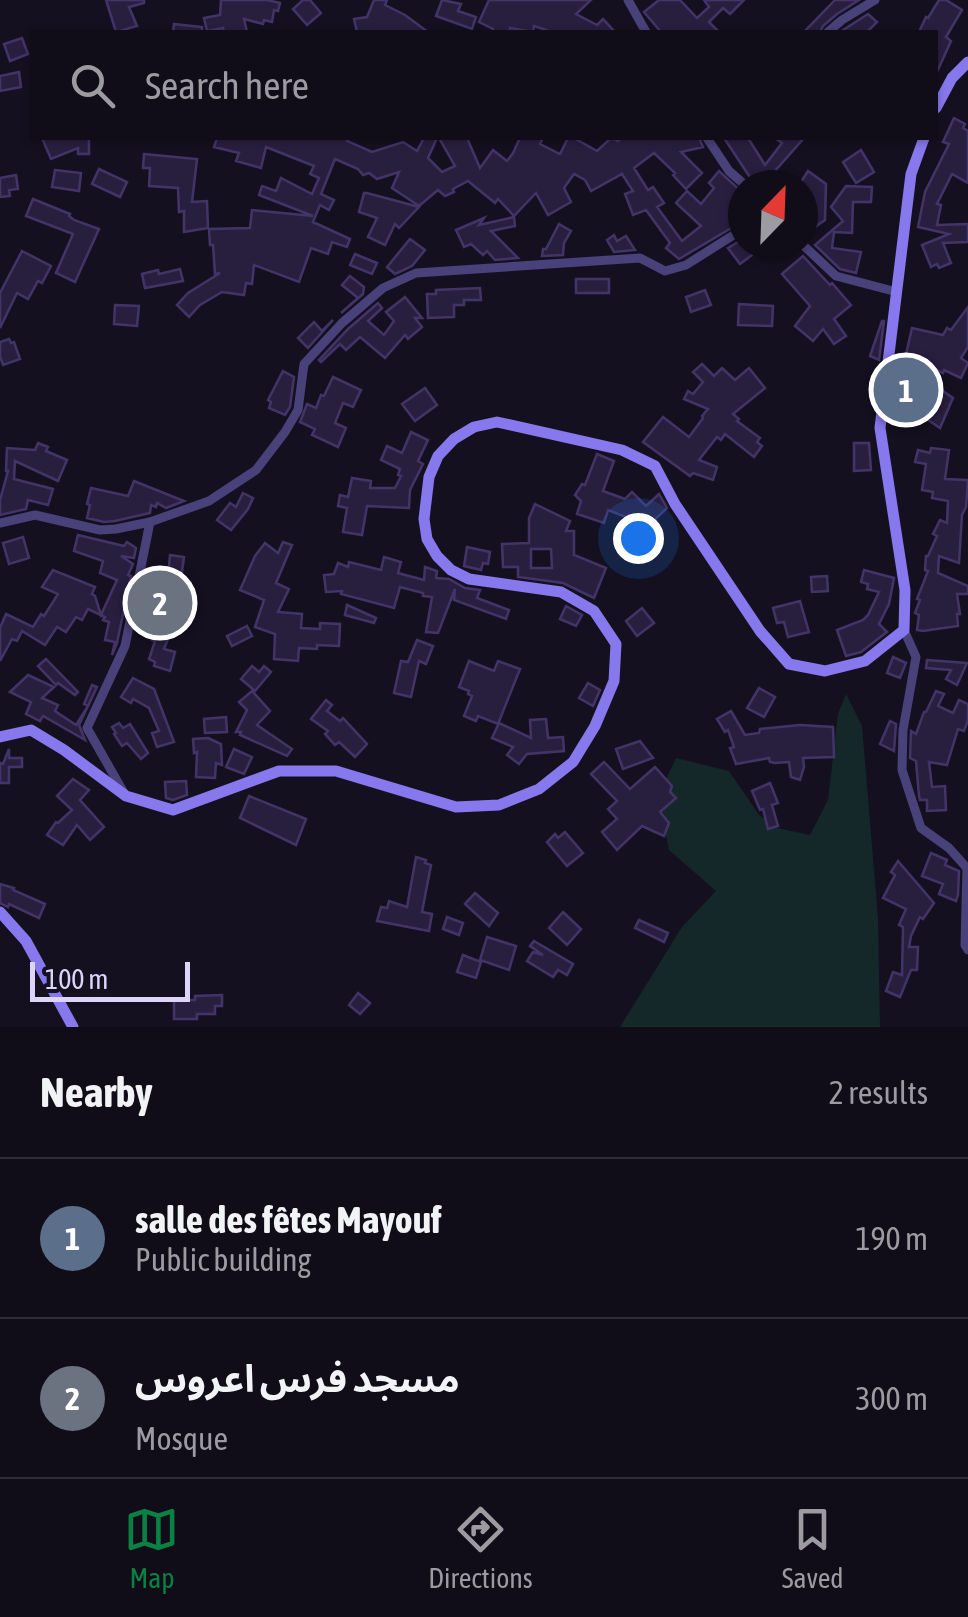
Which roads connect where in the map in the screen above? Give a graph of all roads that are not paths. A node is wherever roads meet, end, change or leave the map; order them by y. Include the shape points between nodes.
1 (628, 0) edge
2 (875, 0) edge
3 (645, 30) edge
4 (830, 30) edge
5 (968, 62) edge
6 (938, 104) edge
7 (709, 140) edge
8 (923, 140) edge
9 (728, 171) edge
10 (728, 238) edge
11 (818, 260) edge
12 (897, 292) junction
13 (150, 522) junction
14 (0, 523) edge
15 (904, 630) junction
16 (0, 737) edge
17 (126, 796) junction
18 (0, 912) edge
19 (968, 950) edge
20 (72, 1027) edge

1 - 3 street
2 - 4 street
5 - 6 street
7 - 9 street
8 - 12 street via 911,174
10 - 13 street via 665,271 640,258 416,274 383,288 304,364 298,410 256,470 210,501
11 - 12 street via 836,276
12 - 15 street via 880,428 905,590
13 - 14 street via 100,530 35,515
13 - 17 street via 125,646 87,728
15 - 17 street via 866,661 824,671 789,664 760,632 655,466 622,450 497,422 474,427 438,456 427,488 427,539 451,570 469,578 561,592 594,611 616,644 614,681 572,762 540,789 500,805 456,808 336,771 279,771 173,810
15 - 19 street via 916,657 902,770 921,828 967,868
16 - 17 street via 31,730
18 - 20 street via 26,941

